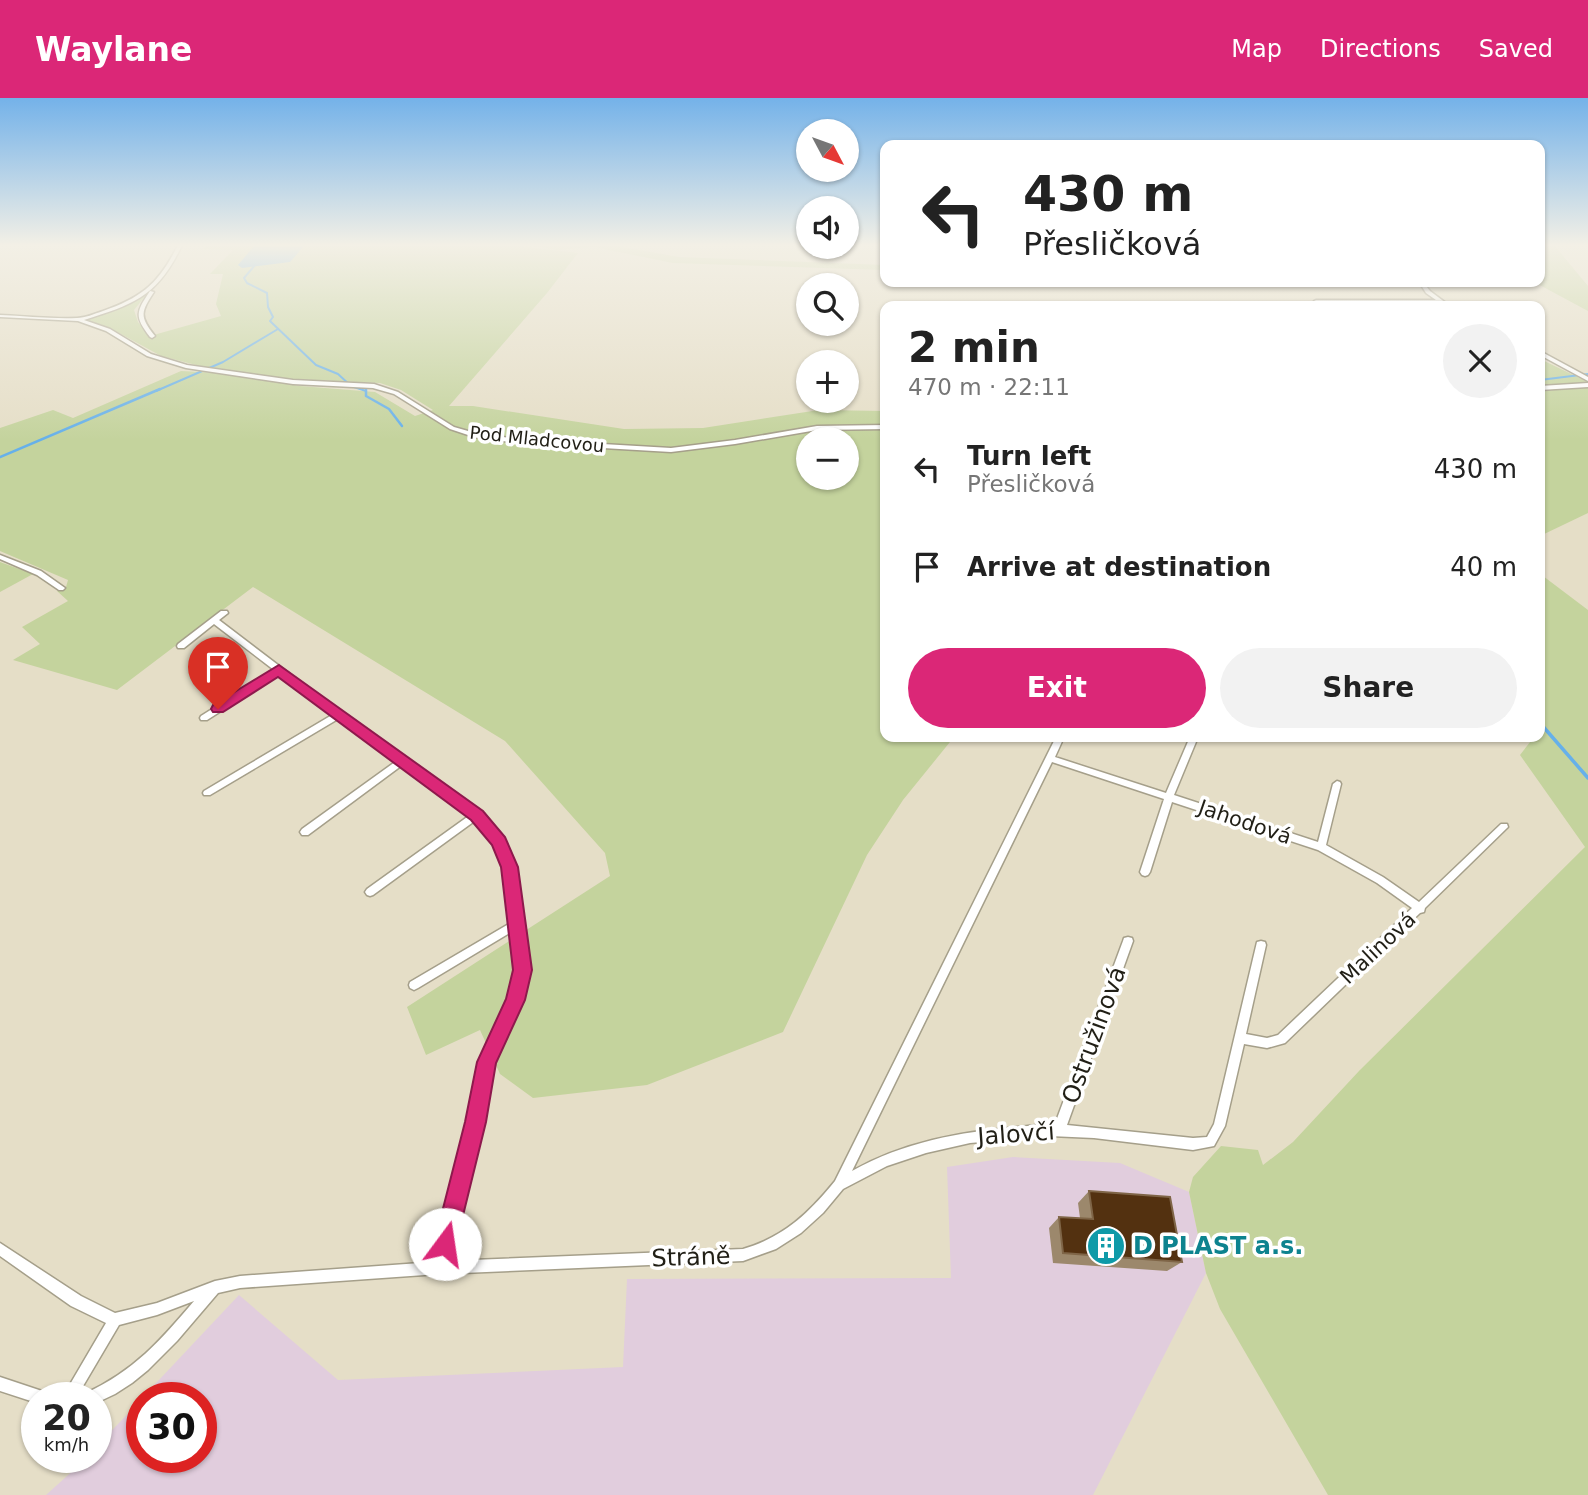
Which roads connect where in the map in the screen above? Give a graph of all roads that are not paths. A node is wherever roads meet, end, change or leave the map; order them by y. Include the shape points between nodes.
1 (107, 310) edge
2 (138, 310) edge
3 (0, 316) edge
4 (79, 320) junction
5 (152, 336) dead end
6 (1545, 356) edge
7 (1588, 379) edge
8 (1588, 385) edge
9 (1545, 388) edge
10 (880, 428) edge
11 (0, 557) edge
12 (61, 588) dead end
13 (224, 613) dead end
14 (214, 621) junction
15 (181, 646) dead end
16 (279, 670) junction
17 (338, 715) junction
18 (204, 718) dead end
19 (1057, 742) edge
20 (1192, 742) edge
21 (1049, 758) junction
22 (401, 762) junction
23 (1337, 784) dead end
24 (208, 793) dead end
25 (1170, 796) junction
26 (477, 815) junction
27 (1504, 827) dead end
28 (305, 832) dead end
29 (1321, 847) junction
30 (1145, 872) dead end
31 (370, 892) dead end
32 (1420, 908) junction
33 (517, 924) junction
34 (1128, 941) dead end
35 (1261, 945) dead end
36 (414, 985) dead end
37 (1241, 1038) junction
38 (1059, 1130) junction
39 (839, 1185) junction
40 (0, 1249) edge
41 (439, 1268) junction
42 (215, 1287) junction
43 (115, 1320) junction
44 (78, 1382) edge
45 (0, 1384) edge
46 (112, 1390) edge
47 (21, 1391) edge

1 - 4 street
2 - 5 street
3 - 4 street, Pod Mladcovou
4 - 10 street, Pod Mladcovou via 174,363 396,393 439,422 464,432 517,441 671,450 817,428
6 - 7 street
8 - 9 street
11 - 12 street
13 - 14 street
14 - 15 street
14 - 16 street
16 - 17 street
16 - 18 street
17 - 22 street
17 - 24 street
19 - 21 street, Stráně
20 - 25 street, Jahodová
21 - 25 street, Jahodová
21 - 39 street, Stráně
22 - 26 street
22 - 28 street
23 - 29 street, Jahodová
25 - 29 street, Jahodová
25 - 30 street, Jahodová
26 - 31 street
26 - 33 street via 499,842 510,867
27 - 32 street, Malinová
29 - 32 street, Jahodová
32 - 37 street, Malinová via 1281,1039 1267,1043
33 - 36 street
33 - 41 street via 523,970 516,1000 486,1062 476,1122
34 - 38 street, Ostružinová
35 - 37 street
37 - 38 street, Jalovčí via 1219,1126 1210,1142
38 - 39 street, Jalovčí via 942,1141 880,1162
39 - 41 street, Stráně via 784,1240 743,1255
40 - 43 street via 76,1301
41 - 42 street, Stráně via 336,1273
42 - 43 street, Stráně
42 - 46 street via 139,1372
43 - 44 street
45 - 47 street

